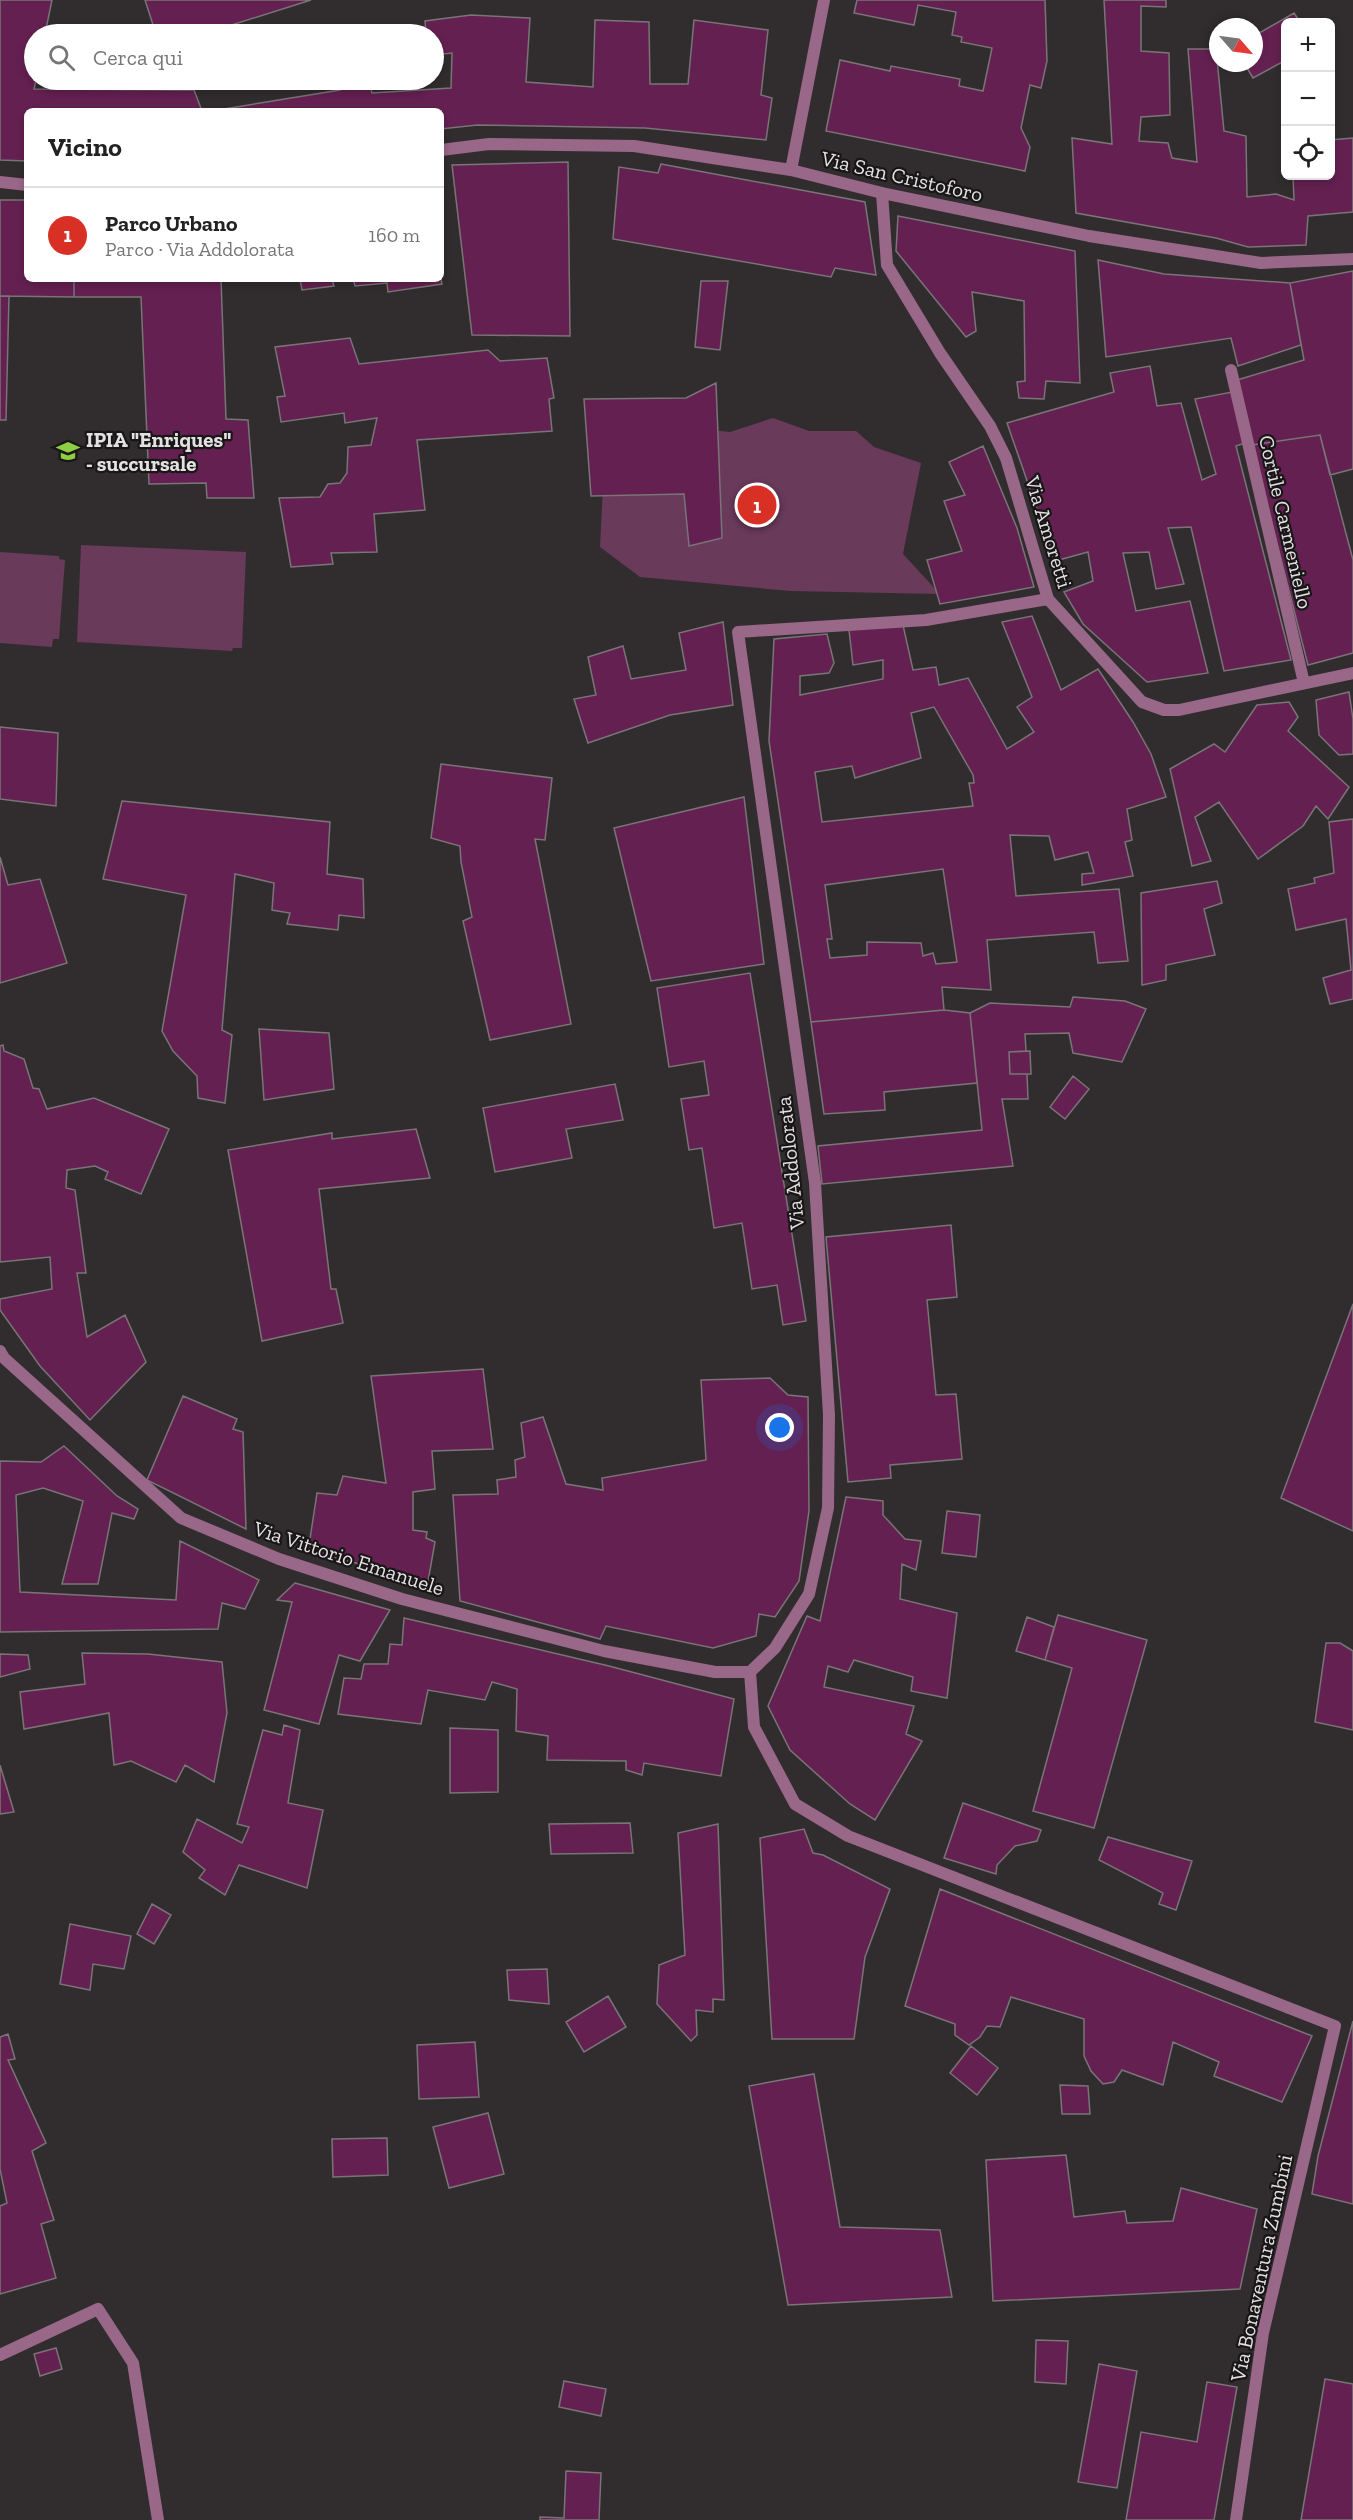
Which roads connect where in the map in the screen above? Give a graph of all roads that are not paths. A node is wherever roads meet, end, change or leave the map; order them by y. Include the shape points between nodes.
1 (824, 0) edge
2 (444, 150) edge
3 (792, 170) junction
4 (0, 182) edge
5 (24, 185) edge
6 (882, 193) junction
7 (1353, 259) edge
8 (1231, 370) dead end
9 (1048, 599) junction
10 (1353, 673) edge
11 (1304, 683) junction
12 (0, 1351) edge
13 (750, 1671) junction
14 (0, 2355) edge
15 (158, 2520) edge
16 (1236, 2520) edge

1 - 3 street
2 - 3 street, Via San Cristoforo via 489,144 634,146
3 - 6 street, Via San Cristoforo
4 - 5 street
6 - 7 street, Via San Cristoforo via 1089,236 1261,263
6 - 9 street, Via Amoretti via 887,265 990,426 1006,458
8 - 11 street, Cortile Carmeniello
9 - 11 street, Via Amoretti via 1142,702 1164,710
9 - 13 street, Via Addolorata via 926,620 738,632 815,1183 829,1415 828,1508 809,1594 775,1648
10 - 11 street, Via Amoretti
12 - 13 street, Via Vittorio Emanuele via 181,1518 279,1559 402,1599 604,1652 715,1672
13 - 16 street, Via Bonaventura Zumbini via 754,1726 795,1804 813,1815 848,1836 926,1868 1335,2026 1263,2333
14 - 15 street via 98,2309 133,2363

